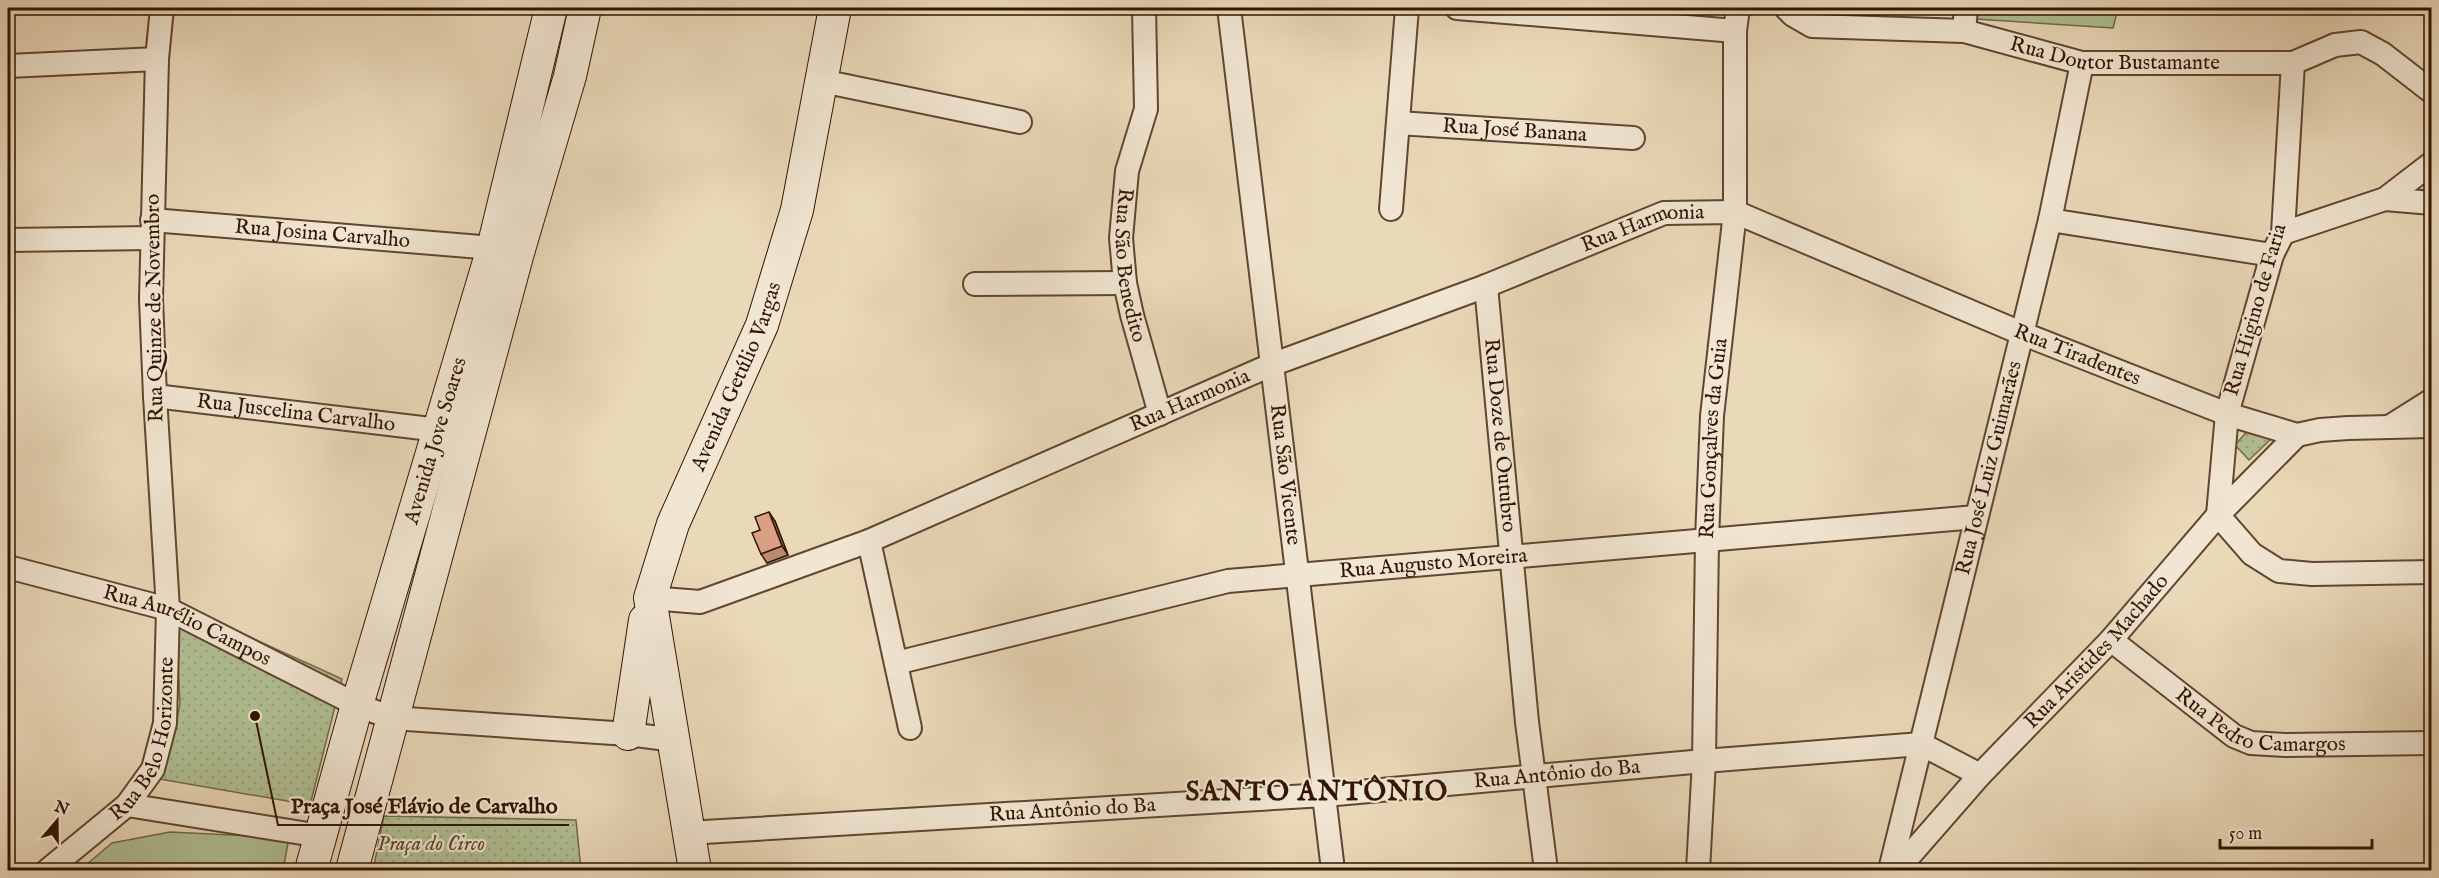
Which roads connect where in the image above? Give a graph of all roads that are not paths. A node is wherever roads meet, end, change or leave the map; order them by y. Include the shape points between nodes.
1 (162, 8) edge
2 (551, 8) edge
3 (585, 8) edge
4 (836, 8) edge
5 (1144, 8) edge
6 (1229, 8) edge
7 (1407, 8) edge
8 (1457, 8) edge
9 (1738, 8) edge
10 (1785, 8) edge
11 (1966, 8) edge
12 (1861, 17) edge
13 (1735, 31) junction
14 (1964, 31) junction
15 (157, 59) junction
16 (2082, 63) junction
17 (2293, 63) junction
18 (8, 66) edge
19 (822, 81) junction
20 (2432, 92) edge
21 (1020, 122) dead end
22 (1398, 123) junction
23 (1633, 138) dead end
24 (2432, 163) edge
25 (2385, 199) junction
26 (2432, 203) edge
27 (1391, 209) dead end
28 (1735, 212) junction
29 (2050, 220) junction
30 (152, 229) junction
31 (2283, 233) junction
32 (8, 240) edge
33 (493, 248) junction
34 (2272, 255) junction
35 (1125, 283) junction
36 (975, 284) dead end
37 (1486, 286) junction
38 (2021, 333) junction
39 (1271, 365) junction
40 (155, 396) junction
41 (2432, 400) edge
42 (1160, 414) junction
43 (2227, 414) junction
44 (2432, 426) edge
45 (2388, 428) junction
46 (440, 430) junction
47 (2297, 435) junction
48 (2218, 515) junction
49 (1976, 517) junction
50 (1707, 539) junction
51 (869, 541) junction
52 (1511, 556) junction
53 (8, 567) edge
54 (2432, 572) edge
55 (1296, 574) junction
56 (650, 598) junction
57 (168, 609) junction
58 (2111, 640) junction
59 (896, 663) junction
60 (357, 705) junction
61 (392, 718) junction
62 (910, 728) dead end
63 (628, 734) junction
64 (675, 740) junction
65 (2432, 743) edge
66 (1921, 744) junction
67 (1704, 761) junction
68 (1980, 775) junction
69 (1535, 777) junction
70 (1324, 795) junction
71 (127, 805) junction
72 (687, 833) junction
73 (321, 836) junction
74 (48, 870) edge
75 (311, 870) edge
76 (352, 870) edge
77 (694, 870) edge
78 (1332, 870) edge
79 (1546, 870) edge
80 (1698, 870) edge
81 (1890, 870) edge
82 (1897, 870) edge

1 - 15 street, Rua Quinze de Novembro
2 - 33 main road, Avenida Jove Soares
3 - 61 main road, Avenida Jove Soares via 570,75
4 - 19 main road, Avenida Getúlio Vargas
5 - 35 street, Rua São Benedito via 1146,109 1127,171 1121,238
6 - 39 street, Rua São Vicente
7 - 22 street
8 - 13 street
9 - 13 street, Rua Gonçalves da Guia
10 - 12 street, Rua Doutor Bustamante via 1812,26
11 - 14 street
12 - 14 street, Rua Doutor Bustamante
13 - 28 street, Rua Gonçalves da Guia
14 - 16 street, Rua Doutor Bustamante
15 - 18 street
15 - 30 street, Rua Quinze de Novembro
16 - 17 street, Rua Doutor Bustamante
16 - 29 street, Rua José Luiz Guimarães
17 - 20 street, Rua Doutor Bustamante via 2335,45 2361,42
17 - 31 street, Rua Higino de Faria
19 - 21 street
19 - 56 main road, Avenida Getúlio Vargas via 797,210 762,325 673,524
22 - 23 street, Rua José Banana
22 - 27 street
24 - 25 street
25 - 26 street
25 - 31 street
28 - 37 street, Rua Harmonia via 1664,213
28 - 38 street, Rua Tiradentes
28 - 50 street, Rua Gonçalves da Guia via 1712,416
29 - 34 street
29 - 38 street, Rua José Luiz Guimarães
30 - 32 street, Rua Josina Carvalho
30 - 33 street, Rua Josina Carvalho
30 - 40 street, Rua Quinze de Novembro
31 - 34 street, Rua Higino de Faria
33 - 46 main road, Avenida Jove Soares
34 - 43 street, Rua Higino de Faria
35 - 36 street
35 - 42 street, Rua São Benedito
37 - 39 street, Rua Harmonia
37 - 52 street, Rua Doze de Outubro
38 - 43 street, Rua Tiradentes
38 - 49 street, Rua José Luiz Guimarães
39 - 42 street, Rua Harmonia
39 - 55 street, Rua São Vicente
40 - 46 street, Rua Juscelina Carvalho
40 - 57 street, Rua Quinze de Novembro
41 - 45 street
42 - 51 street, Rua Harmonia
43 - 47 street, Rua Tiradentes
43 - 48 street, Rua Higino de Faria
44 - 45 street, Rua Tiradentes
45 - 47 street, Rua Tiradentes via 2320,430
46 - 60 main road, Avenida Jove Soares
47 - 48 street, Rua Aristides Machado
48 - 54 street via 2252,554 2279,571
48 - 58 street, Rua Aristides Machado
49 - 50 street, Rua Augusto Moreira
49 - 66 street, Rua José Luiz Guimarães
50 - 52 street, Rua Augusto Moreira
50 - 67 street, Rua Gonçalves da Guia
51 - 56 street, Rua Harmonia via 700,602
51 - 59 street
52 - 55 street, Rua Augusto Moreira
52 - 69 street, Rua Doze de Outubro
53 - 57 street, Rua Aurélio Campos
55 - 59 street, Rua Augusto Moreira via 1228,580
55 - 70 street, Rua São Vicente
56 - 63 main road
56 - 64 main road, Avenida Getúlio Vargas
57 - 60 street, Rua Aurélio Campos
57 - 71 street, Rua Belo Horizonte via 165,723 153,768
58 - 65 street, Rua Pedro Camargos via 2234,736 2251,743
58 - 68 street, Rua Aristides Machado
59 - 62 street
60 - 61 street
60 - 73 main road, Avenida Jove Soares
61 - 63 street
61 - 76 main road, Avenida Jove Soares
63 - 64 street
64 - 72 main road, Avenida Getúlio Vargas
66 - 67 street, Rua Antônio do Ba
66 - 68 street
66 - 81 street, Rua José Luiz Guimarães
67 - 69 street, Rua Antônio do Ba
67 - 80 street, Rua Gonçalves da Guia
68 - 82 street, Rua Aristides Machado
69 - 70 street, Rua Antônio do Ba
69 - 79 street, Rua Doze de Outubro
70 - 72 street, Rua Antônio do Ba
70 - 78 street, Rua São Vicente
71 - 73 street
71 - 74 street, Rua Belo Horizonte
72 - 77 main road, Avenida Getúlio Vargas
73 - 75 main road, Avenida Jove Soares

